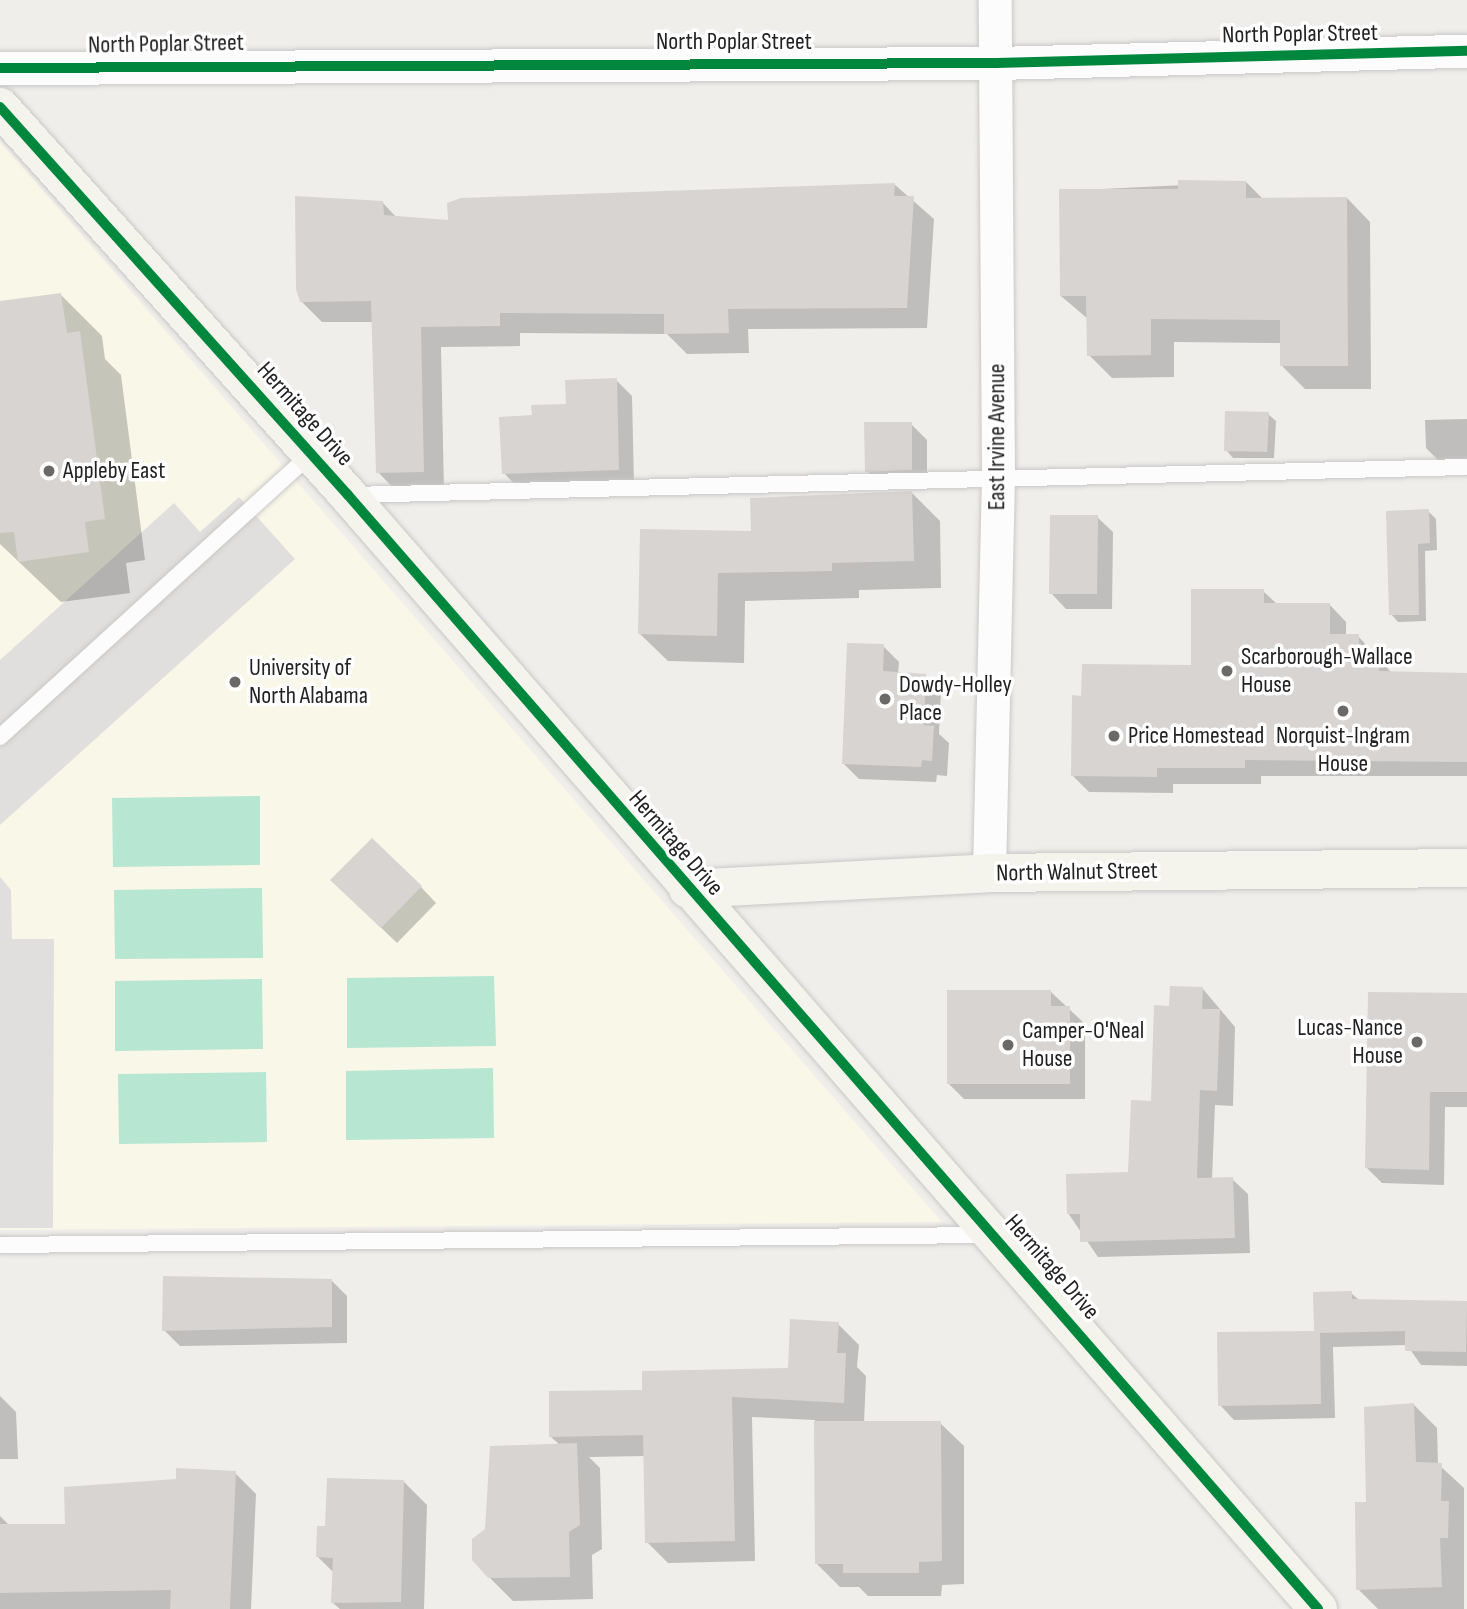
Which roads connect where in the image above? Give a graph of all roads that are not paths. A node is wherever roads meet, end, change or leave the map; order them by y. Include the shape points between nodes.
1 (995, 0) edge
2 (1467, 51) edge
3 (996, 63) junction
4 (0, 68) edge
5 (0, 107) edge
6 (311, 454) junction
7 (1467, 467) edge
8 (998, 476) junction
9 (348, 495) junction
10 (0, 737) edge
11 (1467, 868) edge
12 (989, 873) junction
13 (688, 889) junction
14 (998, 1235) junction
15 (0, 1245) edge
16 (1318, 1609) edge

1 - 3 street, East Irvine Avenue
2 - 3 street, North Poplar Street
3 - 4 street, North Poplar Street
3 - 8 street, East Irvine Avenue
5 - 6 street, Hermitage Drive
6 - 9 street, Hermitage Drive
6 - 10 lane
7 - 8 lane
8 - 9 lane
8 - 12 street, East Irvine Avenue
9 - 13 street, Hermitage Drive
11 - 12 street, North Walnut Street
12 - 13 street, North Walnut Street
13 - 14 street, Hermitage Drive
14 - 15 lane
14 - 16 street, Hermitage Drive

